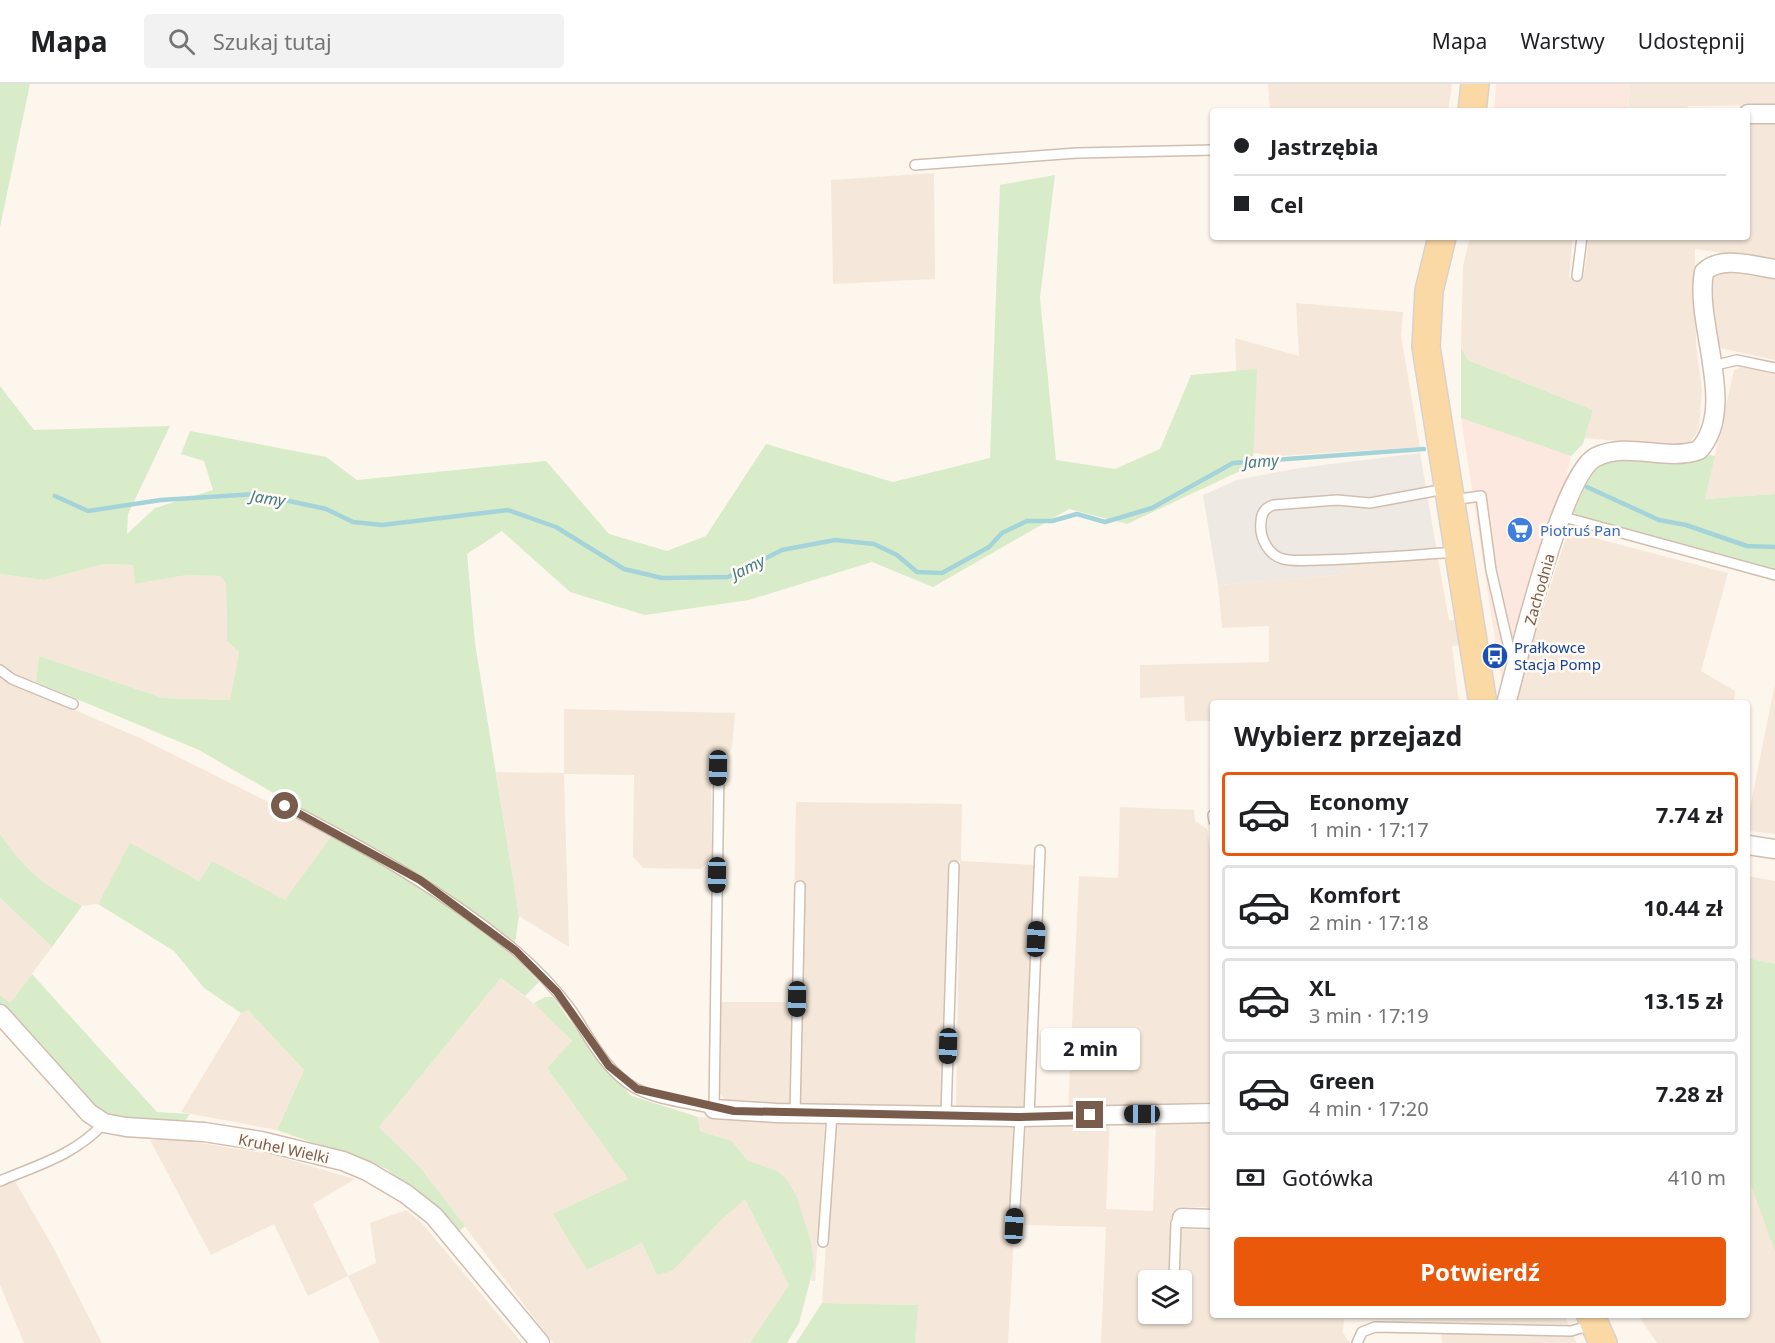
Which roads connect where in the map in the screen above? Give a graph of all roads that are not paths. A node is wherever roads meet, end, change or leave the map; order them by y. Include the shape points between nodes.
1 (1475, 84) edge
2 (1472, 108) edge
3 (1750, 114) edge
4 (1775, 114) edge
5 (1210, 150) edge
6 (915, 165) dead end
7 (1441, 240) edge
8 (1582, 240) edge
9 (1775, 269) edge
10 (1577, 276) dead end
11 (1712, 366) junction
12 (1775, 368) edge
13 (1450, 494) junction
14 (1560, 516) junction
15 (1460, 552) junction
16 (1775, 575) edge
17 (1518, 662) junction
18 (0, 670) edge
19 (1482, 700) edge
20 (1507, 700) edge
21 (73, 704) dead end
22 (718, 768) dead end
23 (285, 806) dead end
24 (1750, 844) edge
25 (1775, 849) edge
26 (1040, 850) dead end
27 (954, 866) dead end
28 (800, 886) dead end
29 (0, 1014) edge
30 (714, 1109) junction
31 (795, 1113) junction
32 (1210, 1113) edge
33 (832, 1114) junction
34 (946, 1115) junction
35 (1025, 1116) junction
36 (104, 1123) junction
37 (0, 1181) edge
38 (1182, 1218) joint
39 (1210, 1219) edge
40 (1014, 1226) dead end
41 (823, 1242) dead end
42 (1174, 1270) edge
43 (1596, 1328) edge
44 (540, 1343) edge
45 (1357, 1343) edge

1 - 2 main road
3 - 4 street
5 - 6 lane via 1077,153
7 - 13 main road via 1429,291 1426,347
8 - 10 lane
9 - 11 street via 1721,263 1704,272
11 - 12 lane via 1737,360
11 - 14 street, Zachodnia via 1715,409 1711,431 1699,450 1676,454 1628,450 1593,458 1580,470
13 - 15 main road
13 - 15 lane via 1370,503 1337,500 1273,505 1261,516 1260,526 1265,544 1282,559
13 - 17 lane via 1481,496 1491,570 1511,657
14 - 16 lane
14 - 17 street, Zachodnia
15 - 19 main road
17 - 20 street, Zachodnia
18 - 21 lane via 12,679
22 - 30 lane
23 - 30 lane via 420,880 516,951 557,992 596,1050 637,1089
24 - 25 street
26 - 35 lane
27 - 34 lane
28 - 31 lane
29 - 36 street via 89,1113
30 - 31 street
31 - 33 street
32 - 35 street
33 - 34 street
33 - 41 lane
34 - 35 street
35 - 40 lane
36 - 37 lane via 54,1161
36 - 44 street, Kruhel Wielki via 261,1141 368,1171 434,1216
38 - 39 street
38 - 42 lane via 1176,1223
43 - 45 lane via 1571,1331 1375,1326 1362,1332

